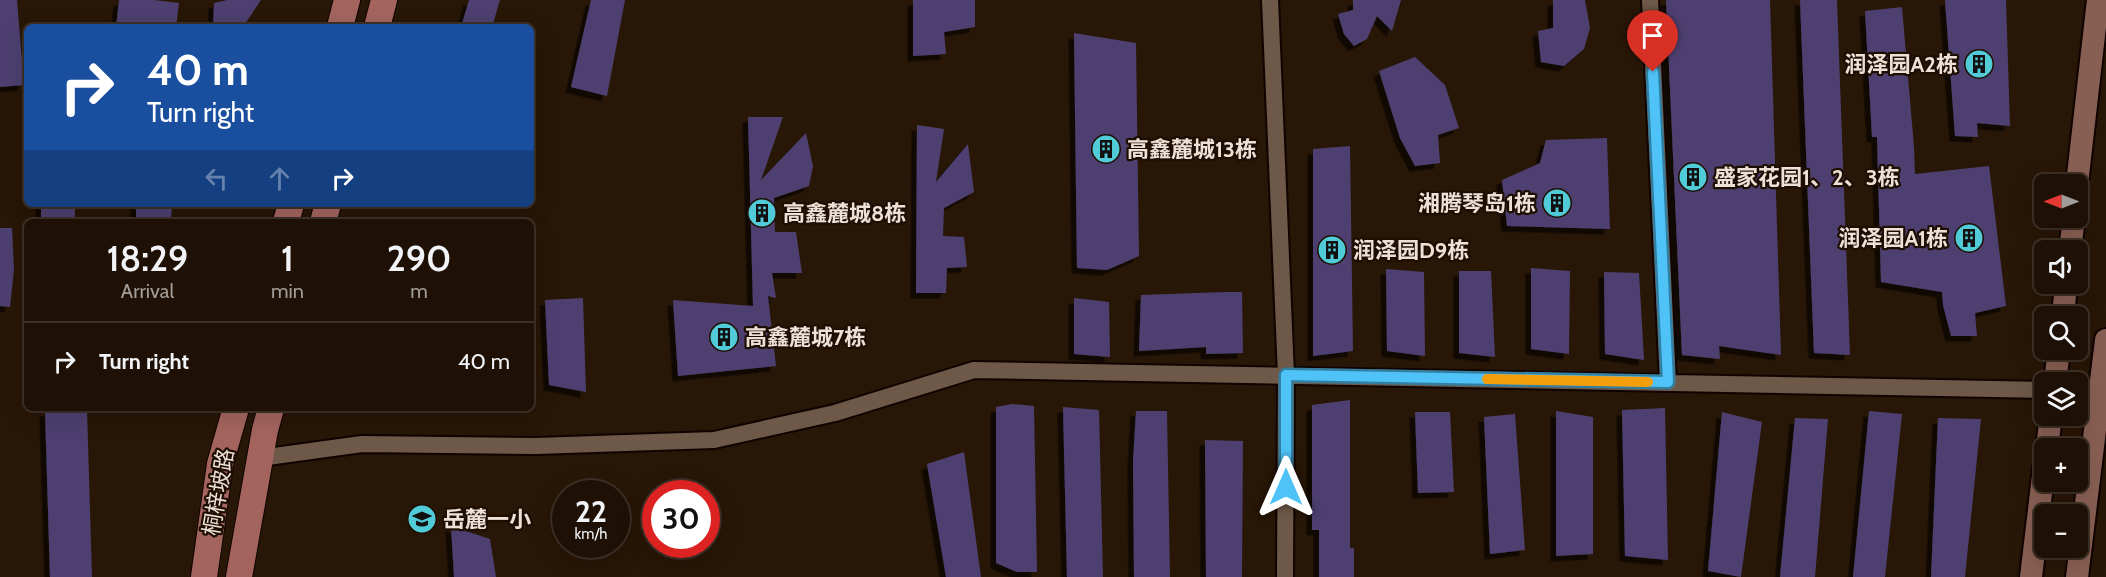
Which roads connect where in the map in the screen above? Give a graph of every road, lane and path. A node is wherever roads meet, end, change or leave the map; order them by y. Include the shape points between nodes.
1 (347, 0) edge
2 (384, 0) edge
3 (1270, 0) edge
4 (1650, 0) edge
5 (2098, 0) edge
6 (341, 24) edge
7 (378, 24) edge
8 (2079, 174) edge
9 (2106, 340) edge
10 (2106, 346) edge
11 (1286, 375) junction
12 (1668, 382) junction
13 (2034, 390) edge
14 (235, 411) edge
15 (270, 411) edge
16 (260, 458) junction
17 (2041, 492) edge
18 (204, 577) edge
19 (239, 577) edge
20 (1286, 577) edge
21 (2031, 577) edge
22 (2077, 577) edge

1 - 6 main road
2 - 7 main road
3 - 11 street
4 - 12 street
5 - 8 main road
9 - 10 main road
10 - 22 main road
11 - 12 street
11 - 16 street via 974,370 835,413 714,440 536,446 362,444
11 - 20 street
12 - 13 street
14 - 18 main road, 桐梓坡路 via 220,464
15 - 16 main road, 桐梓坡路
16 - 19 main road, 桐梓坡路
17 - 21 main road

